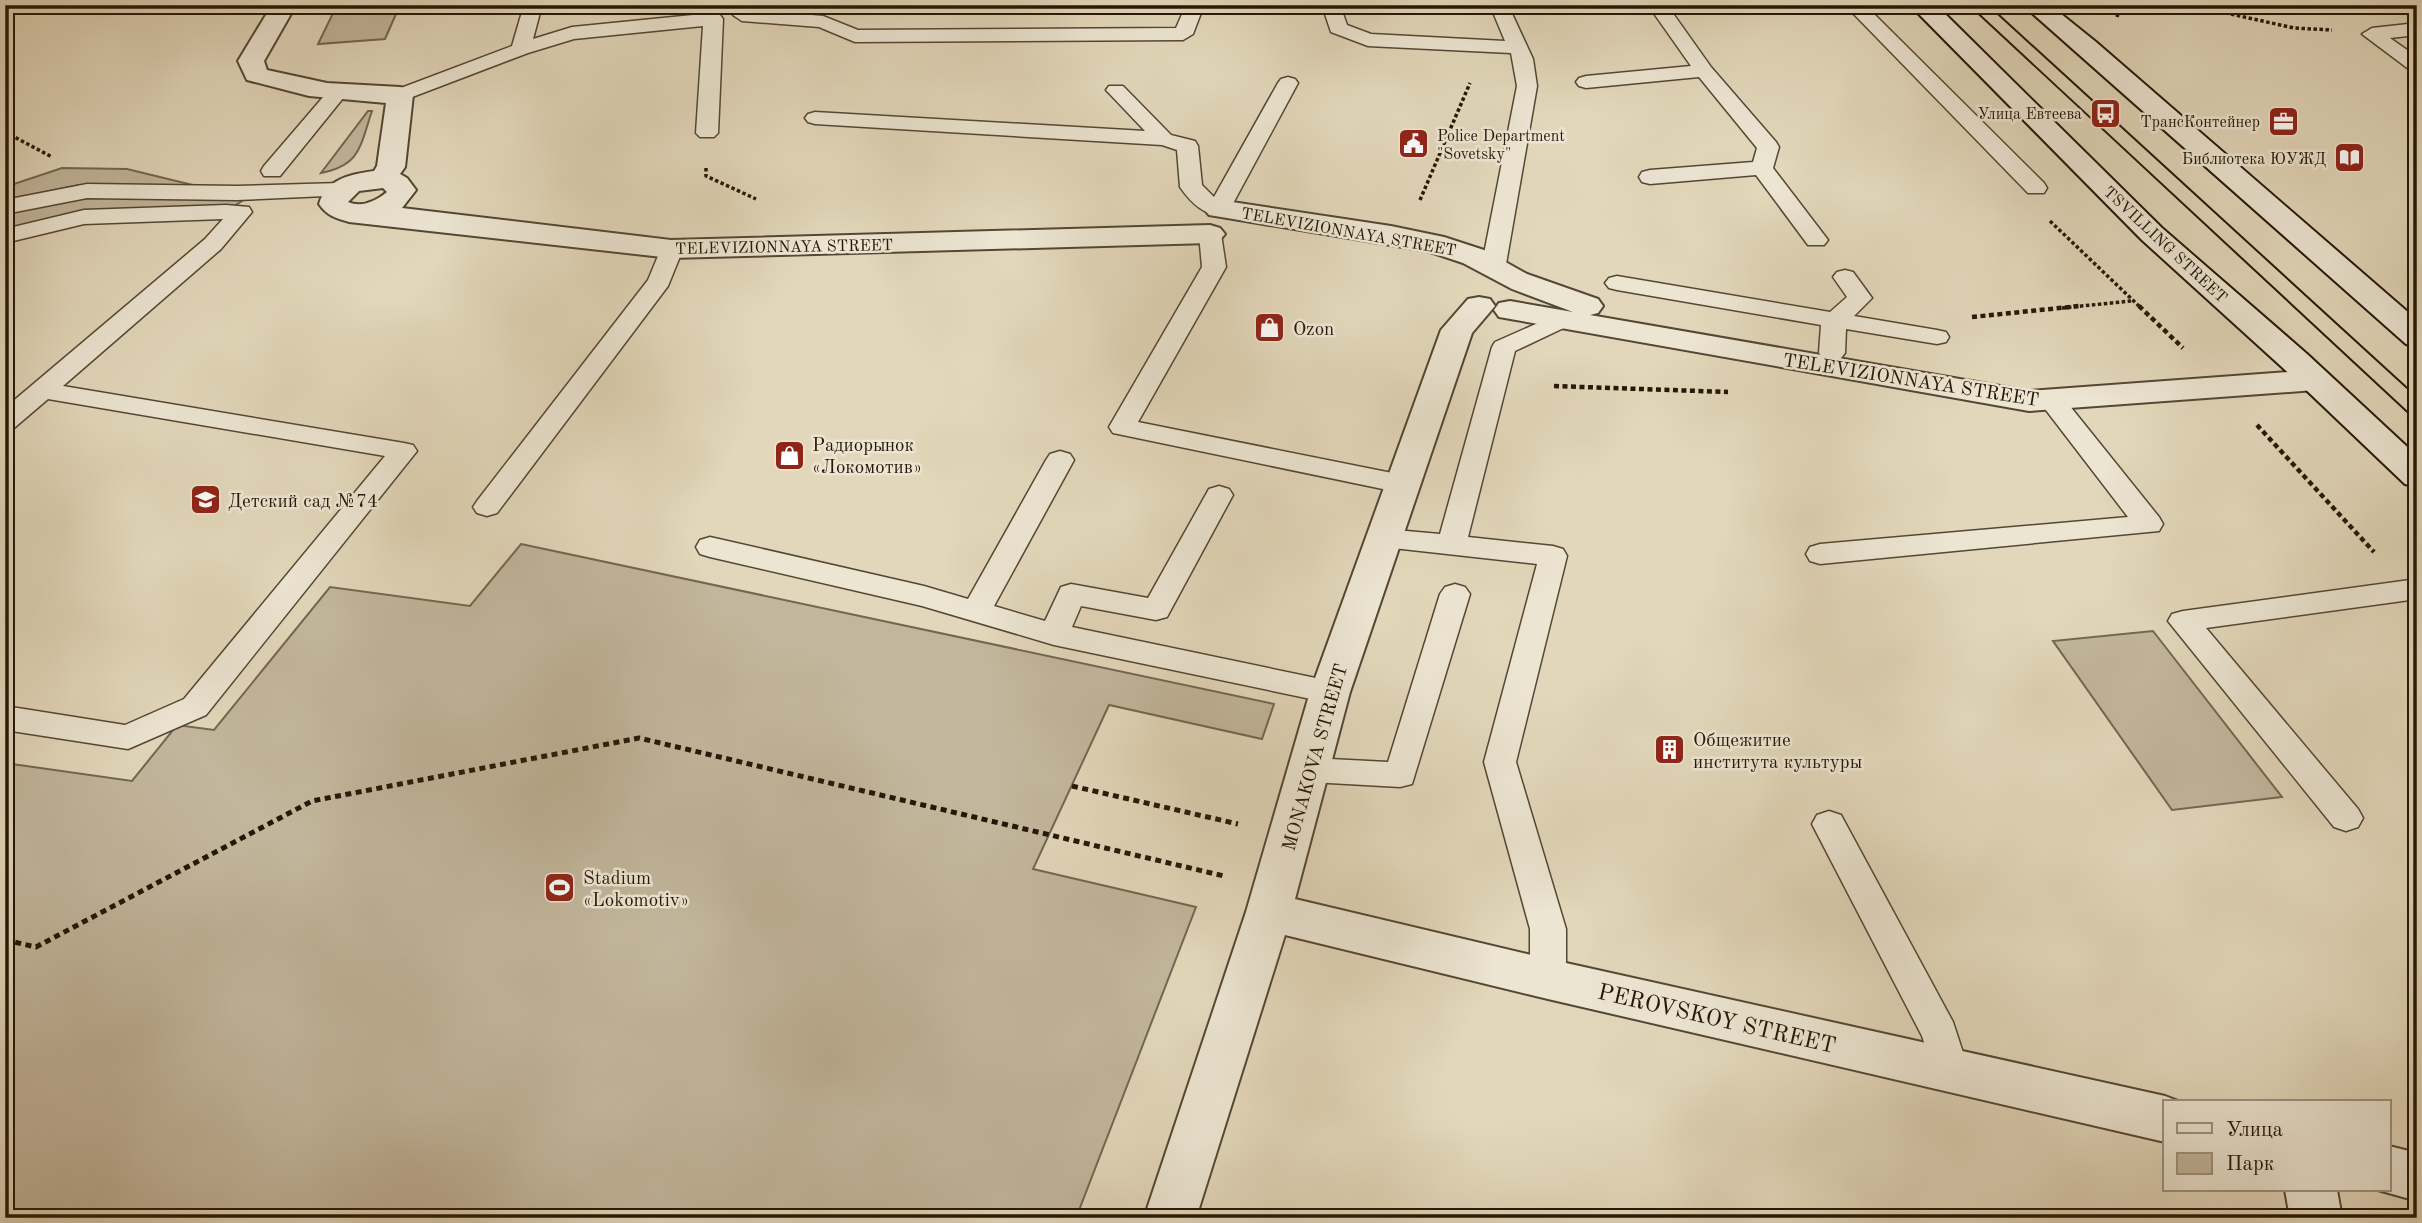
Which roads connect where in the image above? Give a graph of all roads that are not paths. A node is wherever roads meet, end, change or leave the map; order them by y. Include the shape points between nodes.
1 (284, 5) edge
2 (533, 5) edge
3 (1195, 5) edge
4 (1331, 5) edge
5 (1499, 5) edge
6 (1657, 5) edge
7 (1854, 5) edge
8 (1922, 5) edge
9 (2035, 5) edge
10 (743, 10) edge
11 (827, 14) edge
12 (713, 19) junction
13 (2417, 29) edge
14 (1519, 48) junction
15 (521, 49) junction
16 (2417, 66) edge
17 (1704, 71) junction
18 (1586, 82) dead end
19 (1288, 83) dead end
20 (1116, 90) dead end
21 (337, 93) junction
22 (400, 95) junction
23 (815, 118) dead end
24 (707, 133) road end
25 (1164, 139) junction
26 (1762, 168) junction
27 (272, 170) dead end
28 (1650, 177) dead end
29 (390, 188) junction
30 (2036, 188) dead end
31 (346, 203) junction
32 (5, 206) edge
33 (241, 212) junction
34 (1211, 220) junction
35 (5, 236) edge
36 (1816, 240) dead end
37 (671, 248) junction
38 (1845, 276) dead end
39 (1616, 283) dead end
40 (1498, 287) junction
41 (1563, 319) junction
42 (1834, 321) junction
43 (1937, 337) dead end
44 (2417, 337) edge
45 (1832, 353) junction
46 (2305, 370) junction
47 (42, 390) junction
48 (2052, 401) junction
49 (5, 422) edge
50 (1060, 460) dead end
51 (2417, 476) edge
52 (1402, 484) junction
53 (1219, 495) dead end
54 (487, 508) dead end
55 (1384, 538) junction
56 (1451, 546) junction
57 (710, 547) dead end
58 (1820, 554) dead end
59 (2413, 590) edge
60 (1455, 594) dead end
61 (976, 611) junction
62 (1054, 634) junction
63 (1330, 692) junction
64 (5, 718) edge
65 (1311, 770) junction
66 (2346, 818) dead end
67 (1829, 824) dead end
68 (1273, 900) junction
69 (1548, 979) junction
70 (1950, 1071) junction
71 (2163, 1119) edge
72 (2390, 1170) edge
73 (2417, 1177) edge
74 (2311, 1192) edge
75 (1170, 1218) edge
76 (2316, 1218) edge

1 - 21 street via 251,61 256,75
2 - 15 lane
3 - 11 lane via 1184,34 855,36
4 - 14 lane via 1338,28 1368,40
5 - 14 lane
6 - 17 lane
7 - 30 lane
8 - 46 street, TSVILLING STREET via 2152,234
9 - 44 street
10 - 11 lane
10 - 12 lane
12 - 15 lane via 572,33
12 - 24 lane
13 - 16 lane via 2372,34
14 - 40 lane via 1527,86
15 - 22 lane
17 - 18 lane
17 - 26 lane via 1768,147
19 - 34 lane
20 - 25 lane
21 - 22 street
21 - 27 lane
22 - 29 street
23 - 25 lane
25 - 34 lane via 1187,146 1192,187
26 - 28 lane
26 - 36 lane
29 - 31 street via 356,182
29 - 34 street, TELEVIZIONNAYA STREET via 542,215 739,226 939,228
31 - 32 lane via 237,193 87,191
31 - 33 lane
31 - 37 street, TELEVIZIONNAYA STREET
33 - 35 lane via 84,217
33 - 47 lane via 213,244
34 - 37 street, TELEVIZIONNAYA STREET
34 - 40 street, TELEVIZIONNAYA STREET via 1414,251
34 - 40 street, TELEVIZIONNAYA STREET via 1257,213 1450,246
34 - 52 lane via 1214,267 1122,427
37 - 54 lane via 660,281
38 - 42 lane via 1860,298
39 - 42 lane
40 - 41 street, TELEVIZIONNAYA STREET
40 - 45 street, TELEVIZIONNAYA STREET via 1616,314
40 - 52 street, MONAKOVA STREET via 1457,330
41 - 48 street, TELEVIZIONNAYA STREET via 2006,398
41 - 56 lane via 1504,347
42 - 43 lane
42 - 45 lane
45 - 46 street, TELEVIZIONNAYA STREET via 2020,383
46 - 48 street, TELEVIZIONNAYA STREET via 2223,387
46 - 51 street, TSVILLING STREET
47 - 49 lane
47 - 64 lane via 404,451 195,708 128,737
48 - 58 lane via 2149,524
50 - 61 lane
52 - 55 street, MONAKOVA STREET
53 - 62 lane via 1156,610 1070,594
55 - 56 lane
55 - 63 street, MONAKOVA STREET
56 - 69 lane via 1553,556 1500,762 1548,929
57 - 61 lane
59 - 66 lane via 2183,621
60 - 65 lane via 1400,775
61 - 62 lane
62 - 63 lane
63 - 65 street, MONAKOVA STREET
65 - 68 street, MONAKOVA STREET
67 - 70 lane via 1940,1034
68 - 69 street, PEROVSKOY STREET
68 - 75 street, MONAKOVA STREET
69 - 70 street, PEROVSKOY STREET
70 - 71 street, PEROVSKOY STREET
72 - 73 street
74 - 76 street

